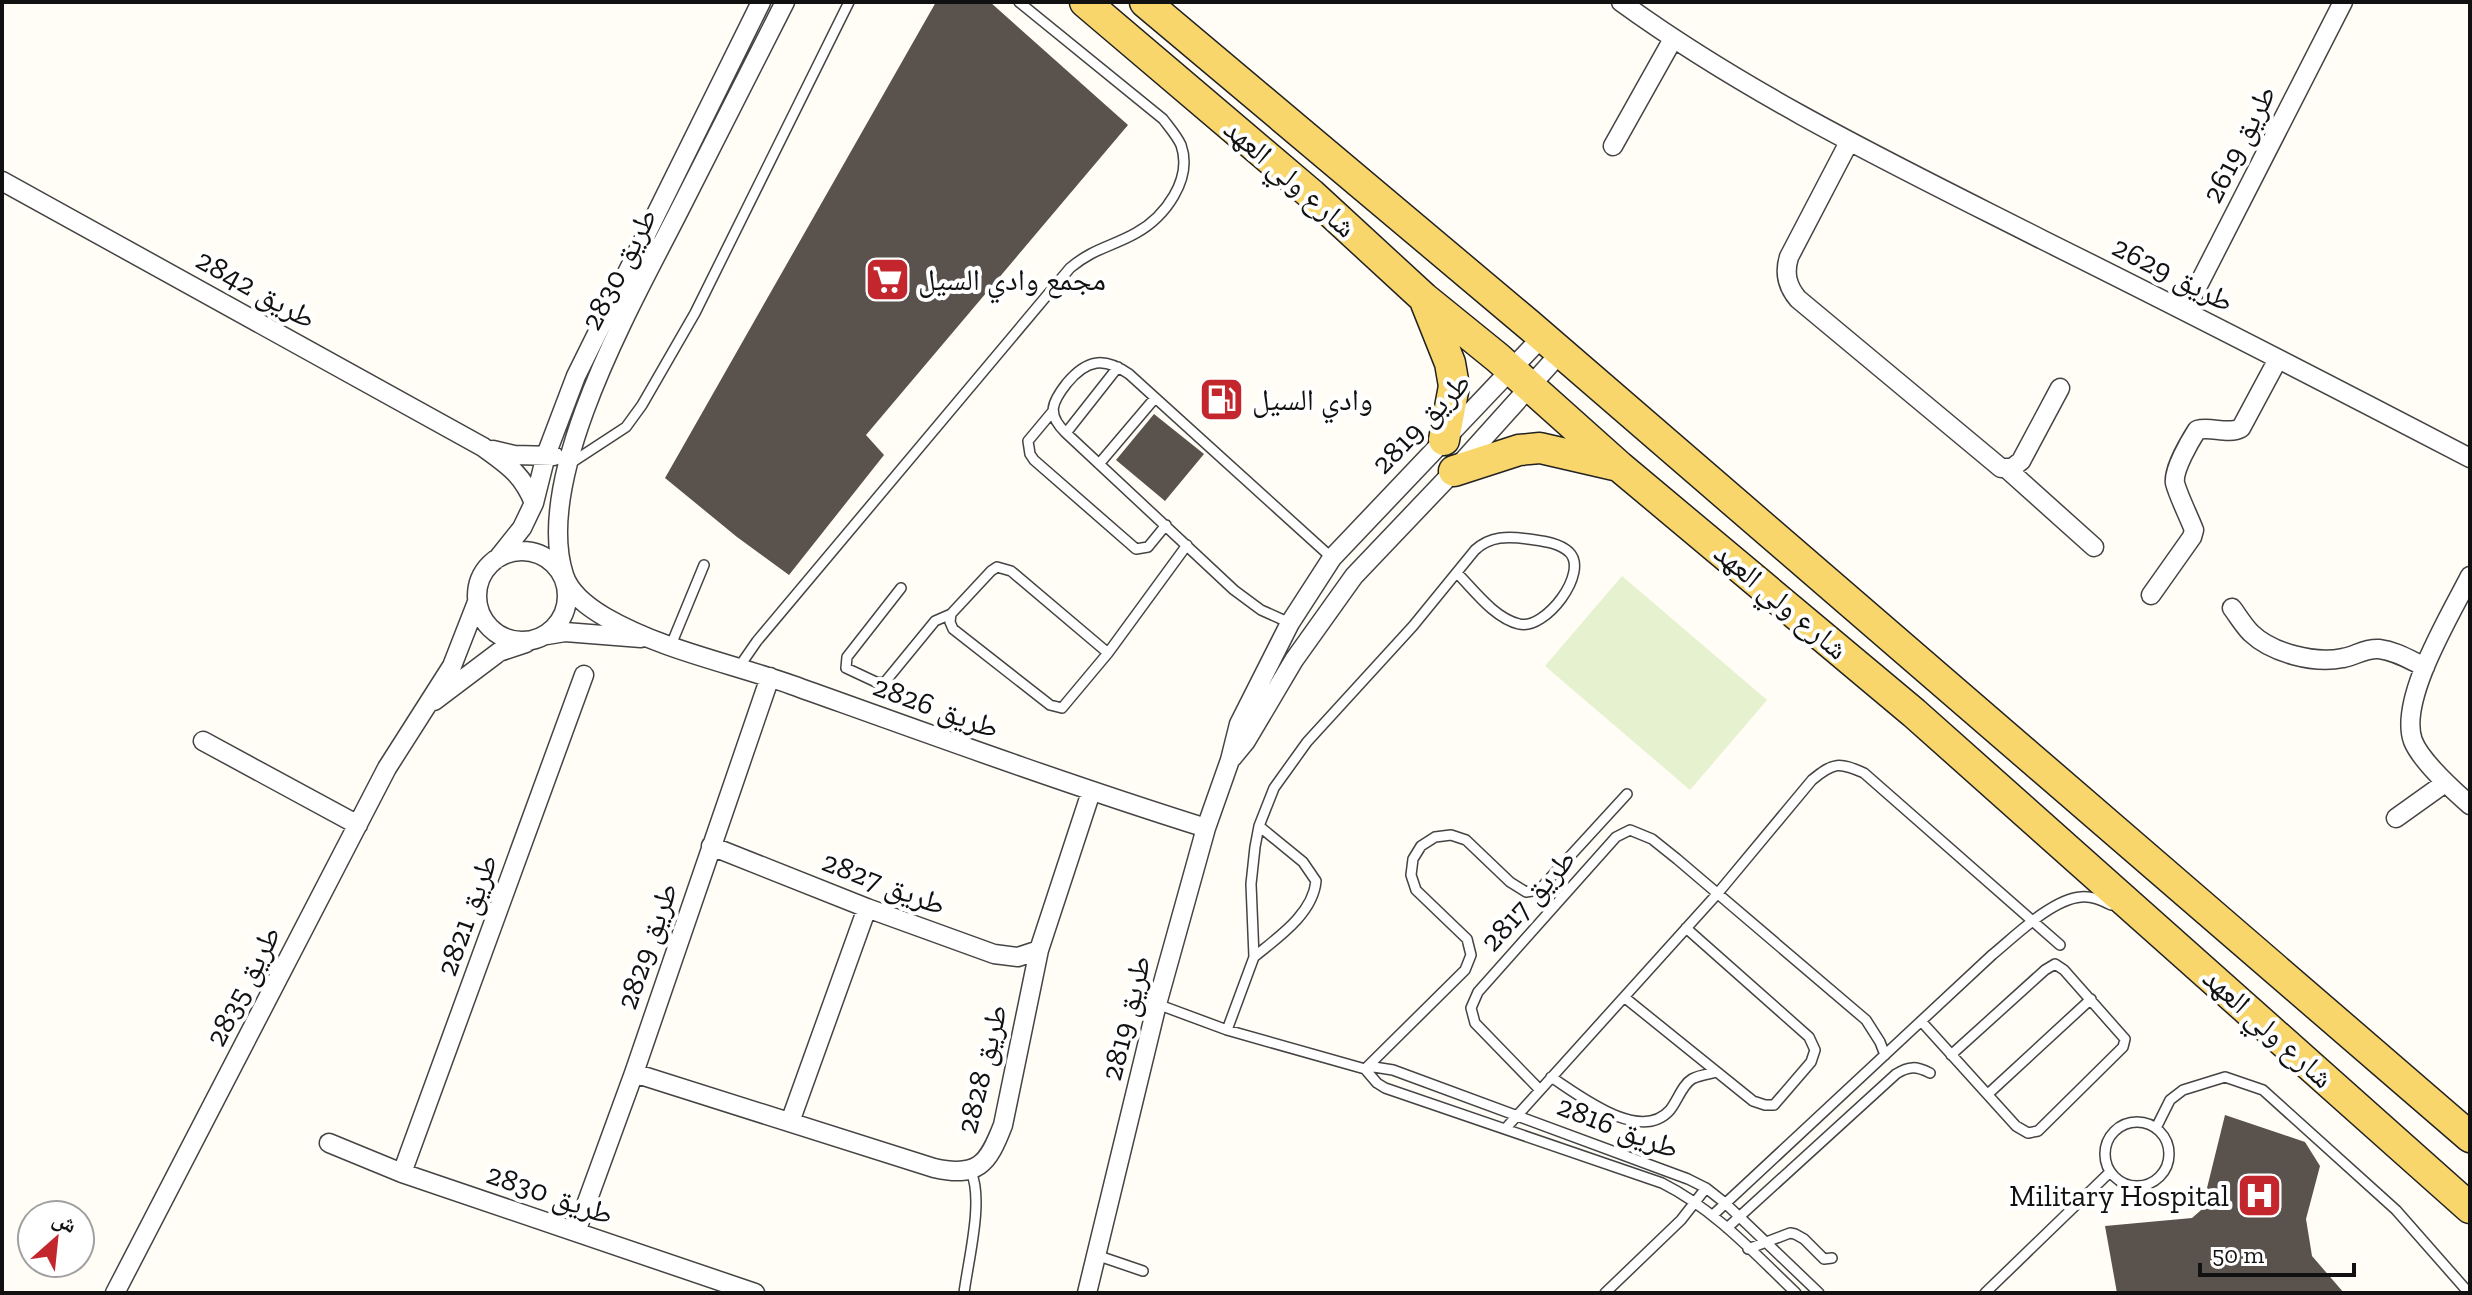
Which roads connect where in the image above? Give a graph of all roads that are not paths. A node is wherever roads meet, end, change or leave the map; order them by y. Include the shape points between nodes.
1 (761, 2) edge
2 (785, 2) edge
3 (849, 2) edge
4 (1019, 2) edge
5 (1085, 2) edge
6 (1145, 2) edge
7 (1621, 2) edge
8 (2343, 2) edge
9 (1673, 39) junction
10 (1849, 142) junction
11 (1613, 146) dead end
12 (2, 181) edge
13 (1424, 298) junction
14 (2185, 311) junction
15 (2278, 359) junction
16 (1538, 362) junction
17 (1118, 367) junction
18 (2060, 388) dead end
19 (1155, 398) junction
20 (1053, 411) junction
21 (1066, 433) junction
22 (1444, 440) junction
23 (483, 447) junction
24 (546, 455) junction
25 (2470, 458) edge
26 (1099, 464) junction
27 (568, 465) junction
28 (1620, 467) junction
29 (2007, 469) junction
30 (1454, 471) junction
31 (534, 503) junction
32 (1166, 525) junction
33 (1187, 545) junction
34 (2094, 547) dead end
35 (498, 558) junction
36 (1332, 558) junction
37 (704, 565) dead end
38 (1457, 573) junction
39 (1354, 576) junction
40 (2470, 576) edge
41 (564, 578) junction
42 (901, 588) dead end
43 (2151, 595) dead end
44 (477, 602) junction
45 (2232, 608) dead end
46 (951, 614) junction
47 (1290, 623) junction
48 (1314, 632) junction
49 (648, 637) junction
50 (541, 638) junction
51 (671, 645) junction
52 (1108, 653) junction
53 (739, 667) junction
54 (2425, 667) junction
55 (584, 675) dead end
56 (770, 677) junction
57 (425, 708) junction
58 (203, 741) dead end
59 (1230, 760) junction
60 (2445, 783) junction
61 (1091, 792) junction
62 (1627, 794) dead end
63 (2470, 805) edge
64 (2396, 818) dead end
65 (358, 825) junction
66 (1259, 826) junction
67 (1206, 828) junction
68 (711, 846) junction
69 (1718, 893) junction
70 (867, 908) junction
71 (2033, 922) junction
72 (1686, 928) junction
73 (2158, 930) junction
74 (2060, 945) dead end
75 (1039, 950) junction
76 (1254, 957) junction
77 (1624, 997) junction
78 (2091, 999) junction
79 (1157, 1004) junction
80 (1921, 1021) junction
81 (1227, 1030) junction
82 (1885, 1055) junction
83 (1951, 1055) junction
84 (1365, 1069) junction
85 (1717, 1072) junction
86 (634, 1073) junction
87 (1930, 1073) dead end
88 (1551, 1077) junction
89 (1540, 1090) junction
90 (1988, 1094) junction
91 (1518, 1115) junction
92 (790, 1122) junction
93 (2156, 1128) junction
94 (1505, 1129) junction
95 (2470, 1137) edge
96 (329, 1143) dead end
97 (971, 1172) junction
98 (402, 1173) junction
99 (2109, 1173) junction
100 (1706, 1188) junction
101 (1696, 1202) junction
102 (1725, 1203) junction
103 (2470, 1208) edge
104 (1713, 1215) junction
105 (1739, 1217) junction
106 (1727, 1228) junction
107 (576, 1232) junction
108 (1765, 1243) junction
109 (1748, 1249) junction
110 (1096, 1255) junction
111 (1832, 1258) dead end
112 (1143, 1271) dead end
113 (115, 1293) edge
114 (755, 1293) edge
115 (964, 1293) edge
116 (1087, 1293) edge
117 (1605, 1293) edge
118 (1796, 1293) edge
119 (1819, 1293) edge
120 (1985, 1293) edge
121 (2469, 1293) edge

1 - 24 street, طريق 2830 via 576,376
2 - 27 street, طريق 2830 via 612,343
3 - 27 lane via 695,313 642,405 626,427
4 - 53 lane via 1163,119 1180,144 1184,167 1178,190 1137,233 1097,248 1070,268
5 - 13 main road, شارع ولي العهد via 1311,194
6 - 16 main road, شارع ولي العهد
7 - 9 street, طريق 2629
8 - 14 street, طريق 2619
9 - 10 street, طريق 2629
9 - 11 street
10 - 14 street, طريق 2629
10 - 29 street via 1789,257 1786,275 1792,292
12 - 23 street, طريق 2842
13 - 16 main road, شارع ولي العهد
13 - 22 main road via 1454,386
14 - 15 street, طريق 2629
15 - 25 street, طريق 2629
15 - 43 street via 2241,428 2234,432 2207,427 2192,438 2175,481 2194,530
16 - 22 street, طريق 2819
16 - 28 main road, شارع ولي العهد
16 - 30 street, طريق 2819
16 - 95 main road, شارع ولي العهد via 1779,542
17 - 19 lane
17 - 20 lane via 1104,363 1078,370 1055,398
17 - 21 lane
18 - 29 street via 2021,461
19 - 26 lane
19 - 36 lane
20 - 21 lane via 1056,424
20 - 32 lane via 1028,441 1034,460 1136,549 1148,547
21 - 26 lane
22 - 36 street, طريق 2819
23 - 24 street, طريق 2842 via 514,455
23 - 31 street, طريق 2842 via 518,473
24 - 27 street
24 - 31 street, طريق 2830
26 - 32 lane
27 - 41 street, طريق 2830 via 556,533
28 - 30 main road via 1540,448
28 - 73 main road, شارع ولي العهد via 1914,713
29 - 34 street
30 - 39 street, طريق 2819
31 - 35 street, طريق 2830
32 - 33 lane
33 - 47 lane via 1248,600
33 - 52 lane
35 - 41 street via 510,552 536,553 548,558
35 - 44 street via 481,577
36 - 39 street
36 - 47 street, طريق 2819
37 - 51 lane
38 - 38 lane via 1483,543 1505,537 1549,542 1571,553 1576,566 1555,606 1540,621 1522,626 1481,599
38 - 66 lane via 1307,742 1274,788
39 - 48 street, طريق 2819
40 - 54 street
41 - 49 street, طريق 2826 via 579,599
41 - 50 street via 564,616
42 - 46 lane via 847,657 846,668 885,682 935,621
44 - 50 street via 497,634 522,642
44 - 57 street, طريق 2835 via 452,666
45 - 54 street via 2268,646 2301,658 2344,658 2379,649
46 - 52 lane via 991,571 1003,568
46 - 52 lane via 953,629 1056,708 1068,703
47 - 48 street
47 - 59 street, طريق 2819 via 1239,724
48 - 59 street, طريق 2819
49 - 50 street, طريق 2826 via 565,632
49 - 51 street, طريق 2826
50 - 57 street, طريق 2835 via 499,652
51 - 53 street, طريق 2826
53 - 56 street, طريق 2826
54 - 60 street via 2410,725 2414,743
55 - 98 street, طريق 2821
56 - 61 street, طريق 2826
56 - 68 street, طريق 2829
57 - 65 street, طريق 2835
58 - 65 street
59 - 67 street, طريق 2819
60 - 63 street
60 - 64 street
61 - 67 street, طريق 2826
61 - 75 street, طريق 2828
62 - 84 lane via 1539,890 1526,892 1510,882 1466,840 1435,837 1421,846 1411,875 1416,890 1467,939 1471,955 1465,970
65 - 113 street, طريق 2835
66 - 76 lane via 1251,884
66 - 76 lane via 1303,862 1316,881 1304,912
67 - 79 street, طريق 2819
68 - 70 street, طريق 2827
68 - 86 street, طريق 2829
69 - 71 lane via 1812,780 1826,768 1844,764 1864,773
69 - 72 lane
69 - 82 lane via 1866,1020
69 - 89 lane, طريق 2817 via 1652,839 1630,830 1616,837 1478,992 1471,1008 1475,1023
70 - 75 street, طريق 2827 via 994,954 1018,957
70 - 92 street
71 - 73 lane via 2068,899 2082,897 2097,899
71 - 74 lane
71 - 80 lane
72 - 77 lane
72 - 85 lane via 1809,1037 1815,1050 1774,1105 1753,1101
73 - 103 main road, شارع ولي العهد
75 - 97 street, طريق 2828 via 1003,1125 984,1163
76 - 81 lane
77 - 85 lane
77 - 88 lane
78 - 83 lane via 2055,964
78 - 90 lane
78 - 90 lane via 2125,1039 2123,1047 2038,1131 2028,1133 2016,1126
79 - 81 lane, طريق 2816
79 - 110 street, طريق 2819
80 - 82 lane
80 - 83 lane
81 - 84 lane, طريق 2816
82 - 102 lane
83 - 90 lane
84 - 91 lane, طريق 2816 via 1393,1070
84 - 94 lane, طريق 2816 via 1385,1088
85 - 88 lane via 1691,1080 1669,1111 1640,1122 1617,1117
86 - 92 street, طريق 2828
86 - 107 street, طريق 2829
87 - 105 lane via 1906,1067 1896,1074
88 - 89 lane
89 - 91 lane
91 - 94 lane
91 - 100 lane, طريق 2816
92 - 97 street, طريق 2828 via 934,1168
93 - 99 lane via 2127,1123 2113,1131 2105,1144
93 - 99 lane via 2168,1143 2169,1162 2160,1178 2143,1187 2124,1185
93 - 121 lane via 2170,1100 2183,1090 2225,1077 2263,1090 2396,1210
94 - 101 lane, طريق 2816 via 1662,1183
96 - 98 street, طريق 2830
97 - 115 lane via 976,1206
98 - 107 street, طريق 2830
99 - 120 lane
100 - 101 lane
100 - 102 lane, طريق 2816
101 - 104 lane, طريق 2816
101 - 117 lane
102 - 104 lane
102 - 105 lane, طريق 2816
104 - 106 lane, طريق 2816
105 - 106 lane
105 - 108 lane, طريق 2816
106 - 109 lane, طريق 2816
107 - 114 street, طريق 2830
108 - 109 lane
108 - 111 lane via 1795,1234 1824,1259
108 - 119 lane, طريق 2816
109 - 118 lane, طريق 2816
110 - 112 lane
110 - 116 street, طريق 2819

